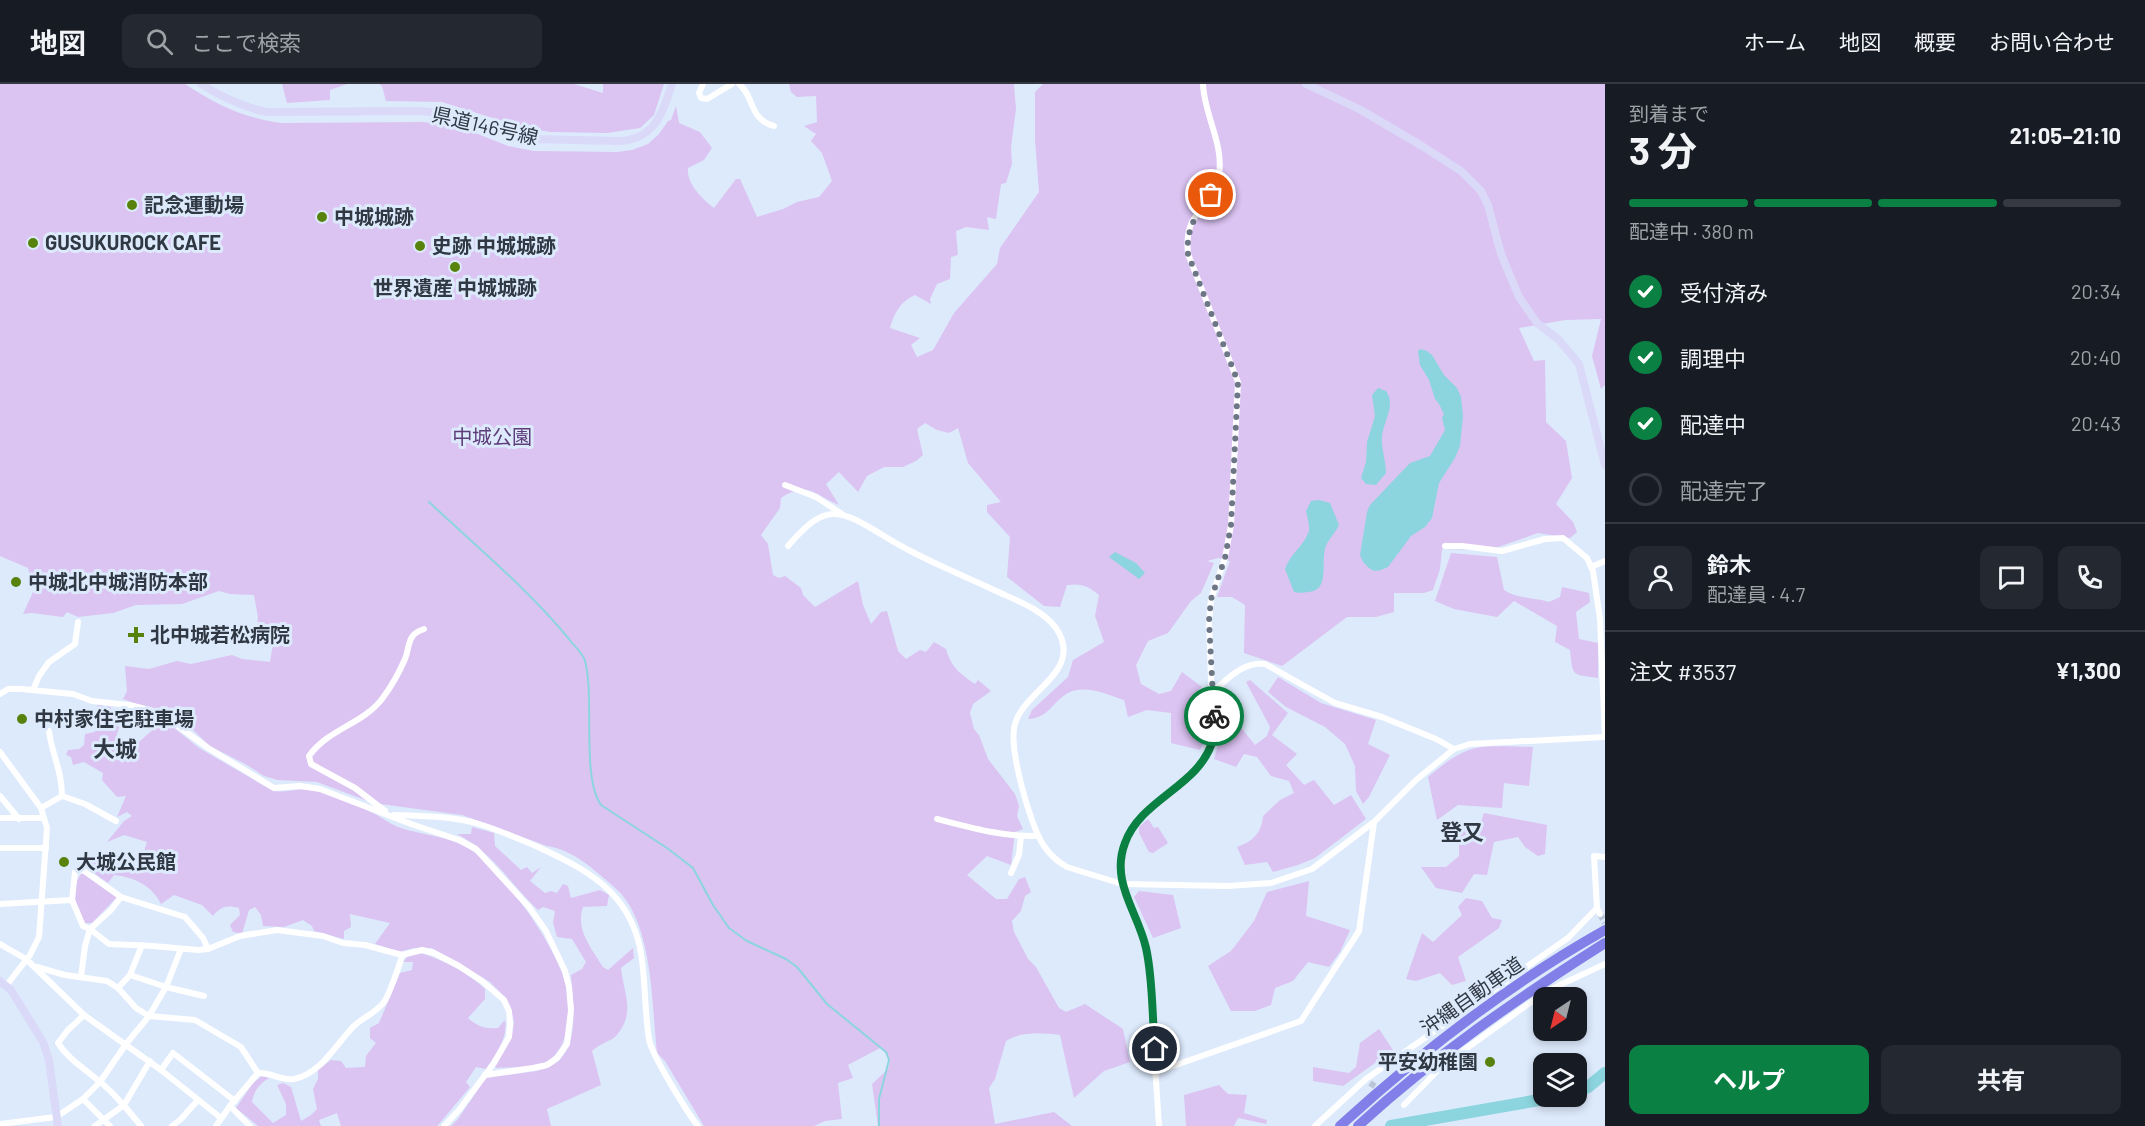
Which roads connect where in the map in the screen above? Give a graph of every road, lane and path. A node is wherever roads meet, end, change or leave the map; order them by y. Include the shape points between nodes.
1 (201, 84) edge
2 (672, 84) edge
3 (703, 84) edge
4 (732, 84) edge
5 (739, 84) edge
6 (1203, 84) edge
7 (1306, 84) edge
8 (774, 126) dead end
9 (1605, 465) edge
10 (785, 485) dead end
11 (842, 515) junction
12 (788, 546) dead end
13 (1445, 546) dead end
14 (1605, 561) edge
15 (1591, 567) junction
16 (78, 622) dead end
17 (424, 630) dead end
18 (33, 690) junction
19 (1212, 692) junction
20 (0, 694) edge
21 (49, 731) dead end
22 (1605, 737) edge
23 (1454, 749) junction
24 (0, 752) edge
25 (0, 796) edge
26 (62, 796) junction
27 (41, 808) junction
28 (389, 814) junction
29 (0, 818) edge
30 (43, 818) junction
31 (19, 819) junction
32 (938, 819) dead end
33 (116, 821) dead end
34 (1374, 822) junction
35 (1021, 836) junction
36 (1038, 836) junction
37 (0, 848) edge
38 (46, 848) junction
39 (1605, 857) edge
40 (1011, 873) dead end
41 (1122, 884) junction
42 (121, 897) junction
43 (72, 900) junction
44 (42, 902) junction
45 (0, 904) edge
46 (1600, 911) edge
47 (90, 929) junction
48 (1605, 930) edge
49 (1605, 943) edge
50 (0, 944) edge
51 (141, 945) junction
52 (181, 949) junction
53 (208, 949) junction
54 (402, 955) junction
55 (26, 959) junction
56 (1605, 964) edge
57 (35, 966) junction
58 (130, 975) junction
59 (81, 977) junction
60 (3, 983) edge
61 (166, 987) junction
62 (118, 988) junction
63 (204, 996) dead end
64 (84, 1015) junction
65 (149, 1016) junction
66 (126, 1044) junction
67 (150, 1061) junction
68 (161, 1070) junction
69 (1156, 1072) junction
70 (258, 1074) junction
71 (485, 1075) junction
72 (100, 1082) junction
73 (83, 1099) junction
74 (198, 1100) junction
75 (232, 1103) junction
76 (124, 1105) junction
77 (1404, 1105) dead end
78 (221, 1118) junction
79 (104, 1120) junction
80 (57, 1121) edge
81 (31, 1123) edge
82 (0, 1124) edge
83 (95, 1126) edge
84 (110, 1126) edge
85 (141, 1126) edge
86 (172, 1126) edge
87 (216, 1126) edge
88 (250, 1126) edge
89 (444, 1126) edge
90 (698, 1126) edge
91 (1159, 1126) edge
92 (1315, 1126) edge
93 (1340, 1126) edge
94 (1358, 1126) edge

1 - 2 main road, 県道146号線 via 245,108 267,112 420,111 442,113 532,140 619,141 630,141 648,132 662,112
3 - 4 street via 699,93 707,99
5 - 8 street via 760,120
6 - 19 street via 1219,147 1219,175 1214,191 1191,224 1188,254 1235,371 1238,395 1231,525 1209,621
7 - 9 main road via 1422,146 1461,171 1481,191 1519,297 1537,322 1579,364
10 - 11 street via 816,497
11 - 12 street via 813,520
11 - 36 street via 1035,610 1055,627 1062,646 1059,669 1021,709 1012,738
13 - 15 street via 1502,551 1563,538 1587,558
14 - 15 street
15 - 22 street via 1600,619
16 - 18 street via 75,644 49,662
17 - 28 street via 412,637 392,685 379,703 326,737 309,756 311,764 355,788
18 - 20 street via 8,689
18 - 28 street via 150,710 274,788 313,786
19 - 23 street via 1246,665 1265,664 1335,703 1382,717
19 - 41 street via 1214,738 1208,751 1194,771 1132,828 1121,865
21 - 26 street via 62,779
22 - 23 street via 1470,744
23 - 34 street
24 - 27 street
25 - 31 street
26 - 27 street
26 - 33 street
27 - 30 street
28 - 71 street via 476,849 529,907 565,971 571,1011 567,1044 562,1053 547,1065
28 - 90 street via 478,823 568,860 613,893 627,915 640,949 651,1047
29 - 31 street
30 - 31 street
30 - 38 street
32 - 35 street
34 - 41 street via 1312,869 1271,883
34 - 69 street via 1359,931 1301,1021
35 - 36 street
35 - 40 street via 1019,855
36 - 41 street via 1060,863
37 - 38 street
38 - 44 street
39 - 46 street via 1594,856
41 - 69 street via 1146,947
42 - 43 street via 83,870 75,872
42 - 47 street
42 - 53 street via 185,917
43 - 44 street
43 - 47 street via 83,926
44 - 45 street
44 - 55 street via 39,937
46 - 92 street via 1368,1081
47 - 51 street via 109,944
47 - 59 street
48 - 93 highway, 沖縄自動車道 via 1481,1009 1394,1077
49 - 94 highway, 沖縄自動車道 via 1443,1053
50 - 55 street
51 - 52 street
51 - 58 street
52 - 53 street
52 - 61 street
53 - 54 street via 240,936 277,930
54 - 70 street via 385,1001 352,1028 320,1065 294,1079
54 - 71 street via 422,950 434,953 482,981 504,1000 509,1011 509,1037
55 - 57 street
55 - 60 street
56 - 77 street via 1545,992 1442,1066
57 - 59 street
57 - 64 street
58 - 61 street
58 - 62 street
59 - 62 street via 107,981
60 - 80 main road via 44,1042
61 - 63 street
61 - 65 street
62 - 65 street
64 - 66 street
64 - 72 street via 58,1043 70,1060
65 - 66 street
65 - 70 street via 195,1020 241,1047
66 - 67 street
66 - 72 street
67 - 68 street
67 - 76 street
68 - 74 street
68 - 75 street via 173,1053
69 - 91 street
70 - 75 street
71 - 89 street
72 - 73 street
72 - 76 street
73 - 79 street
73 - 80 street
74 - 78 street
74 - 86 street
75 - 78 street
75 - 88 street
76 - 79 street
76 - 85 street
78 - 87 street
79 - 83 street
79 - 84 street
80 - 81 street
81 - 82 street

